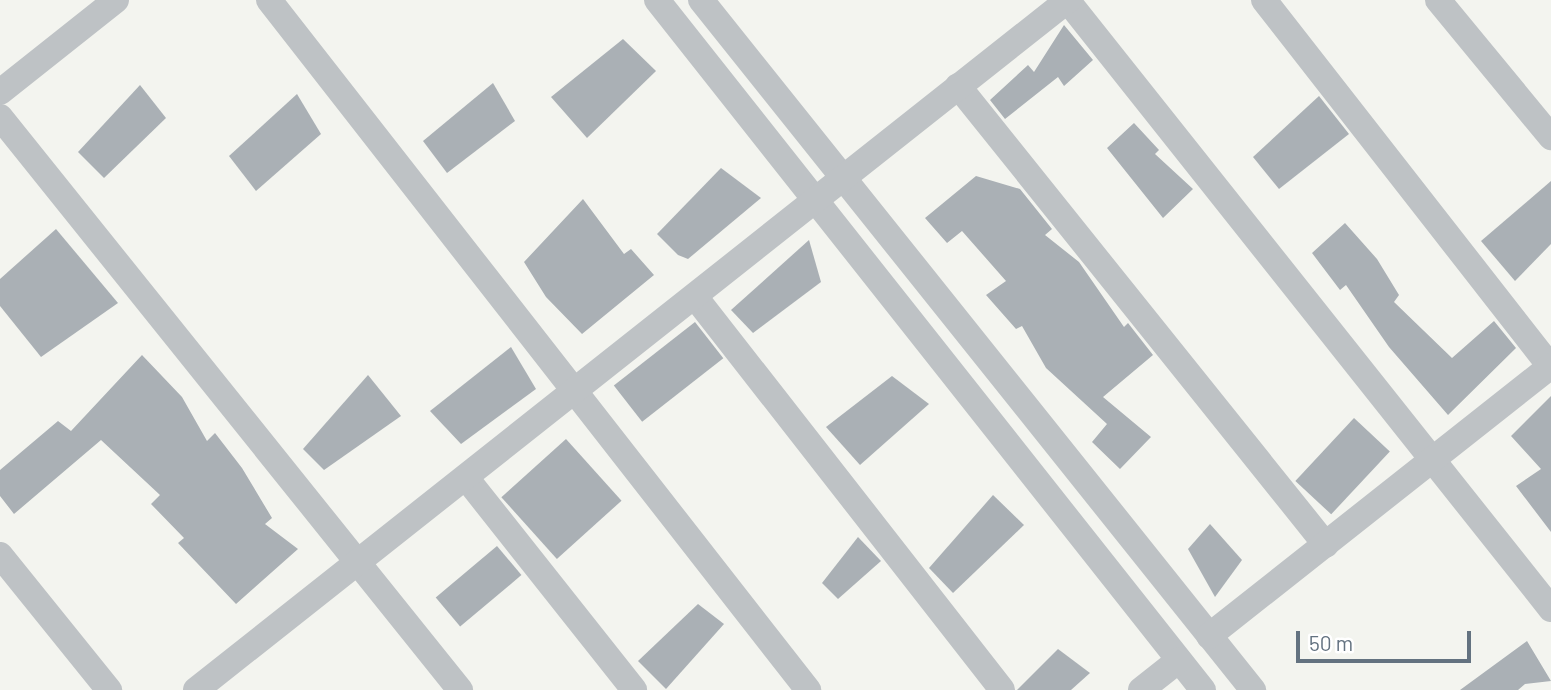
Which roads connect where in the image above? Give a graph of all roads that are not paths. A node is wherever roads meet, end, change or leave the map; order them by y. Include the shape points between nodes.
1 (116, 0) edge
2 (270, 0) edge
3 (657, 0) edge
4 (701, 0) edge
5 (1068, 0) edge
6 (1264, 0) edge
7 (1438, 0) edge
8 (958, 86) junction
9 (0, 92) edge
10 (0, 117) edge
11 (1551, 137) edge
12 (842, 180) junction
13 (818, 203) junction
14 (696, 298) junction
15 (1551, 367) edge
16 (574, 392) junction
17 (1432, 462) junction
18 (467, 479) junction
19 (1326, 545) junction
20 (0, 555) edge
21 (356, 565) junction
22 (1551, 608) edge
23 (1209, 636) junction
24 (1179, 660) junction
25 (109, 690) edge
26 (196, 690) edge
27 (460, 690) edge
28 (634, 690) edge
29 (808, 690) edge
30 (1002, 690) edge
31 (1142, 690) edge
32 (1203, 690) edge
33 (1253, 690) edge

1 - 9 street
2 - 16 street
3 - 13 street
4 - 12 street
5 - 8 street
5 - 17 street
6 - 15 street
7 - 11 street
8 - 12 street
8 - 19 street
10 - 21 street
12 - 13 street
12 - 23 street
13 - 14 street
13 - 24 street
14 - 16 street
14 - 30 street
15 - 17 street
16 - 18 street
16 - 29 street
17 - 19 street
17 - 22 street
18 - 21 street
18 - 28 street
19 - 23 street
20 - 25 street
21 - 26 street
21 - 27 street
23 - 33 street
24 - 31 street
24 - 32 street

